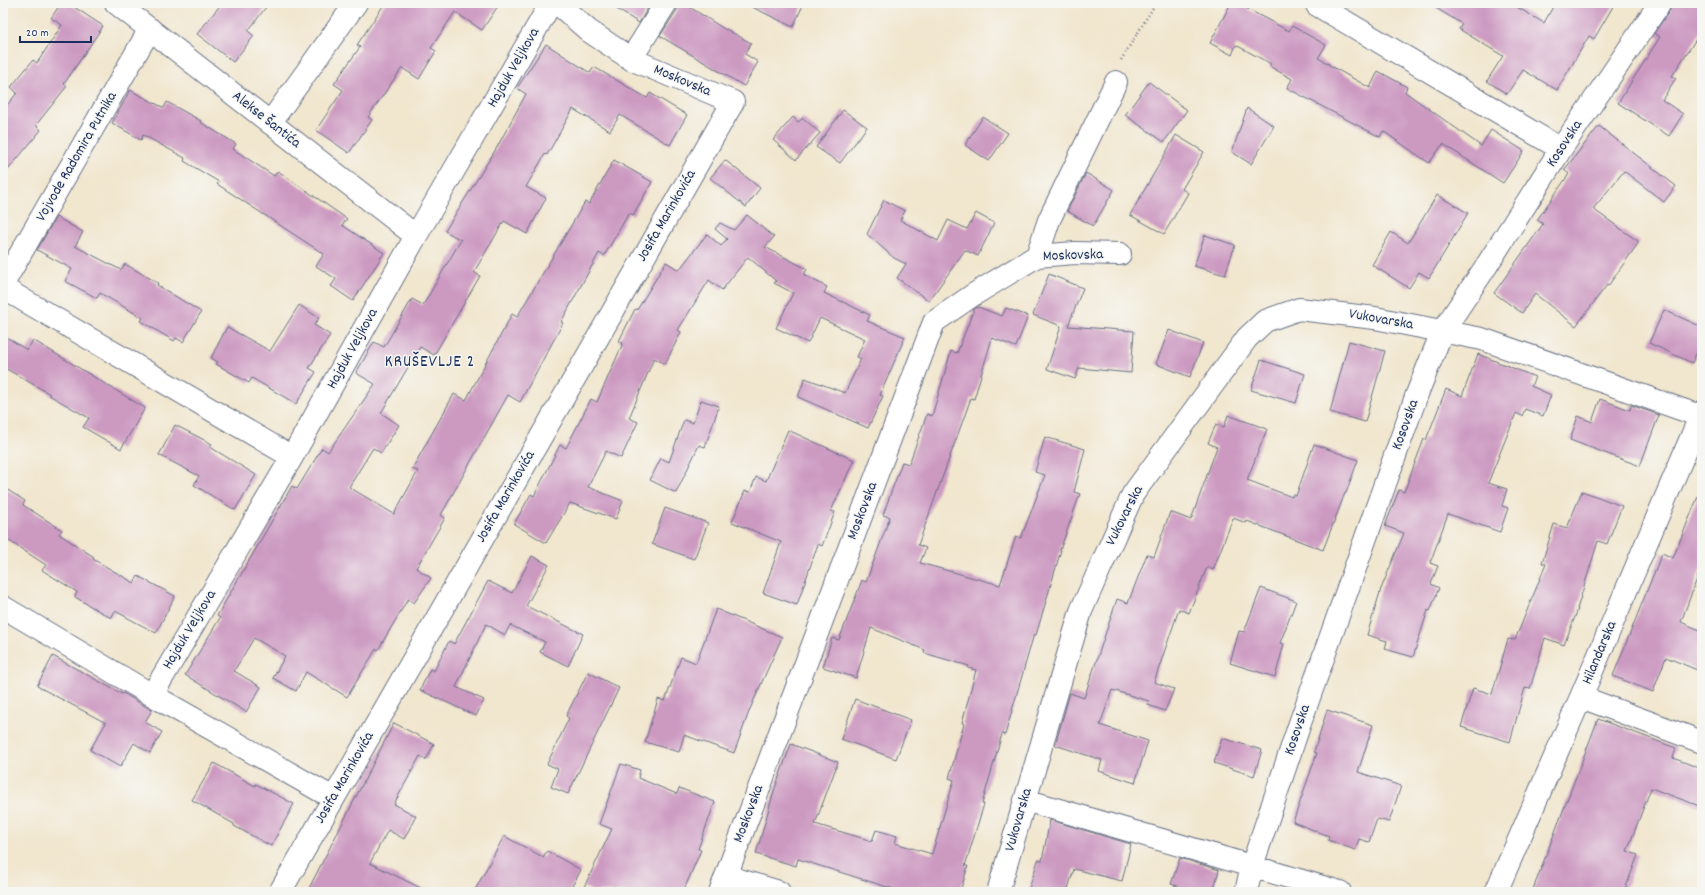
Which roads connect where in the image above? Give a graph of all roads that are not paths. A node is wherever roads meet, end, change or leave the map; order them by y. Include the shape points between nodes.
1 (116, 3) edge
2 (356, 3) edge
3 (551, 3) edge
4 (557, 3) edge
5 (666, 3) edge
6 (1660, 3) edge
7 (1317, 5) dead end
8 (150, 29) junction
9 (631, 59) junction
10 (1116, 82) road end
11 (733, 102) joint
12 (270, 123) junction
13 (1561, 149) junction
14 (416, 236) junction
15 (1120, 254) dead end
16 (1037, 256) junction
17 (3, 284) edge
18 (3, 288) edge
19 (1442, 332) junction
20 (1701, 414) edge
21 (292, 457) junction
22 (3, 607) edge
23 (152, 695) junction
24 (1581, 697) junction
25 (1702, 742) edge
26 (333, 798) junction
27 (1025, 800) junction
28 (1252, 866) junction
29 (723, 884) edge
30 (280, 892) edge
31 (779, 892) edge
32 (998, 892) edge
33 (1246, 892) edge
34 (1340, 892) edge
35 (1496, 892) edge

1 - 8 street, Alekse Šantića
2 - 12 street
3 - 14 street, Hajduk Veljkova
4 - 9 street, Moskovska via 589,31
5 - 9 street
6 - 13 street, Kosovska
7 - 13 street
8 - 12 street, Alekse Šantića
8 - 17 street, Vojvode Radomira Putnika
9 - 11 street, Moskovska
10 - 16 street via 1049,220
11 - 26 street, Josifa Marinkovića
12 - 14 street, Alekse Šantića
13 - 19 street, Kosovska
14 - 21 street, Hajduk Veljkova
15 - 16 street, Moskovska via 1075,253
16 - 29 street, Moskovska via 934,322
18 - 21 street
19 - 20 street, Vukovarska via 1482,339
19 - 27 street, Vukovarska via 1375,318 1299,308 1265,321 1247,338 1133,494 1081,610
19 - 28 street, Kosovska via 1417,394
20 - 24 street, Hilandarska
21 - 23 street, Hajduk Veljkova
22 - 23 street
23 - 26 street
24 - 25 street
24 - 35 street, Hilandarska
26 - 30 street, Josifa Marinkovića
27 - 28 street
27 - 32 street, Vukovarska
28 - 33 street, Kosovska
28 - 34 street
29 - 31 street

